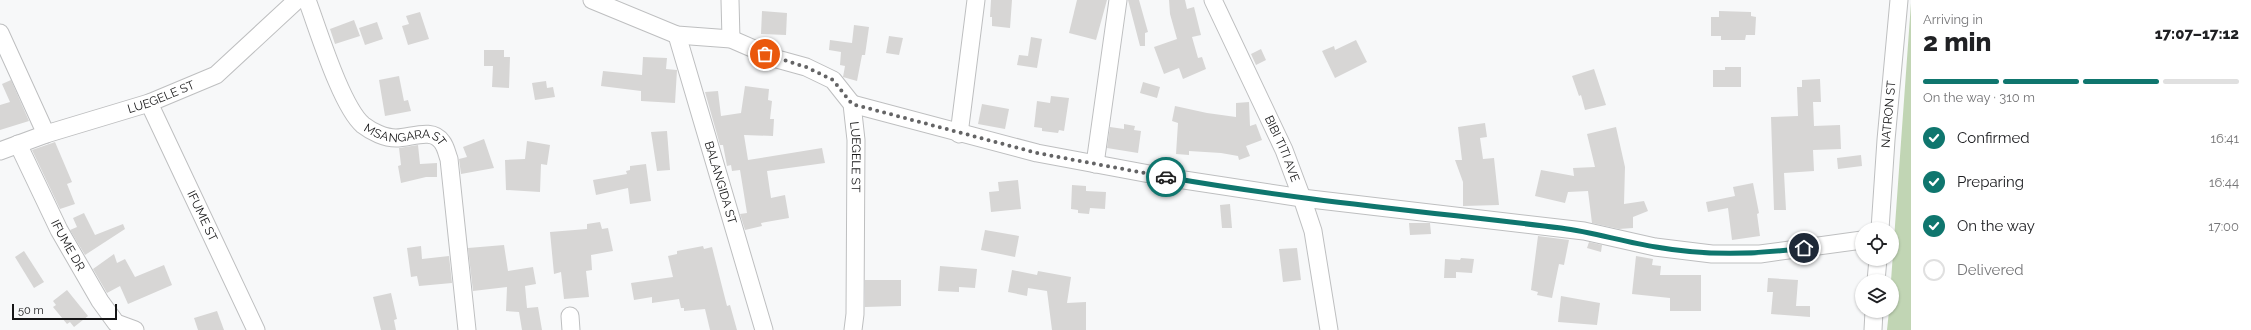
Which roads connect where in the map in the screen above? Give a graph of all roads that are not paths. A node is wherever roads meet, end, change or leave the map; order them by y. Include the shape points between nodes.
1 (297, 0) edge
2 (307, 0) edge
3 (592, 0) edge
4 (730, 0) edge
5 (976, 0) edge
6 (1118, 0) edge
7 (1213, 0) edge
8 (1899, 0) edge
9 (0, 34) edge
10 (677, 35) junction
11 (731, 39) junction
12 (149, 103) junction
13 (852, 104) junction
14 (46, 134) junction
15 (959, 134) junction
16 (18, 144) junction
17 (0, 151) edge
18 (1095, 164) junction
19 (1302, 198) junction
20 (1880, 222) edge
21 (1855, 241) edge
22 (1874, 318) edge
23 (135, 330) edge
24 (256, 330) edge
25 (466, 330) edge
26 (764, 330) edge
27 (853, 330) edge
28 (1329, 330) edge
29 (1873, 330) edge

1 - 12 street, LUEGELE ST via 216,75
2 - 25 street, MSANGARA ST via 348,106 362,124 378,134 396,138 424,134 443,142 449,159
3 - 10 street, LUEGELE ST
4 - 11 street
5 - 15 street
6 - 18 street
7 - 19 street, BIBI TITI AVE via 1284,150
8 - 20 street, NATRON ST
9 - 14 street
10 - 11 street, LUEGELE ST
10 - 26 street, BALANGIDA ST
11 - 13 street, LUEGELE ST via 833,80
12 - 14 street, LUEGELE ST
12 - 24 street, IFUME ST
13 - 15 street
13 - 27 street, LUEGELE ST via 856,140 857,202
14 - 16 street, LUEGELE ST
15 - 18 street
16 - 17 street, LUEGELE ST
16 - 23 street, IFUME DR via 58,230 100,301 116,323
18 - 19 street
19 - 21 street via 1584,231 1656,247 1712,254 1760,254
19 - 28 street, BIBI TITI AVE via 1313,231
22 - 29 street

